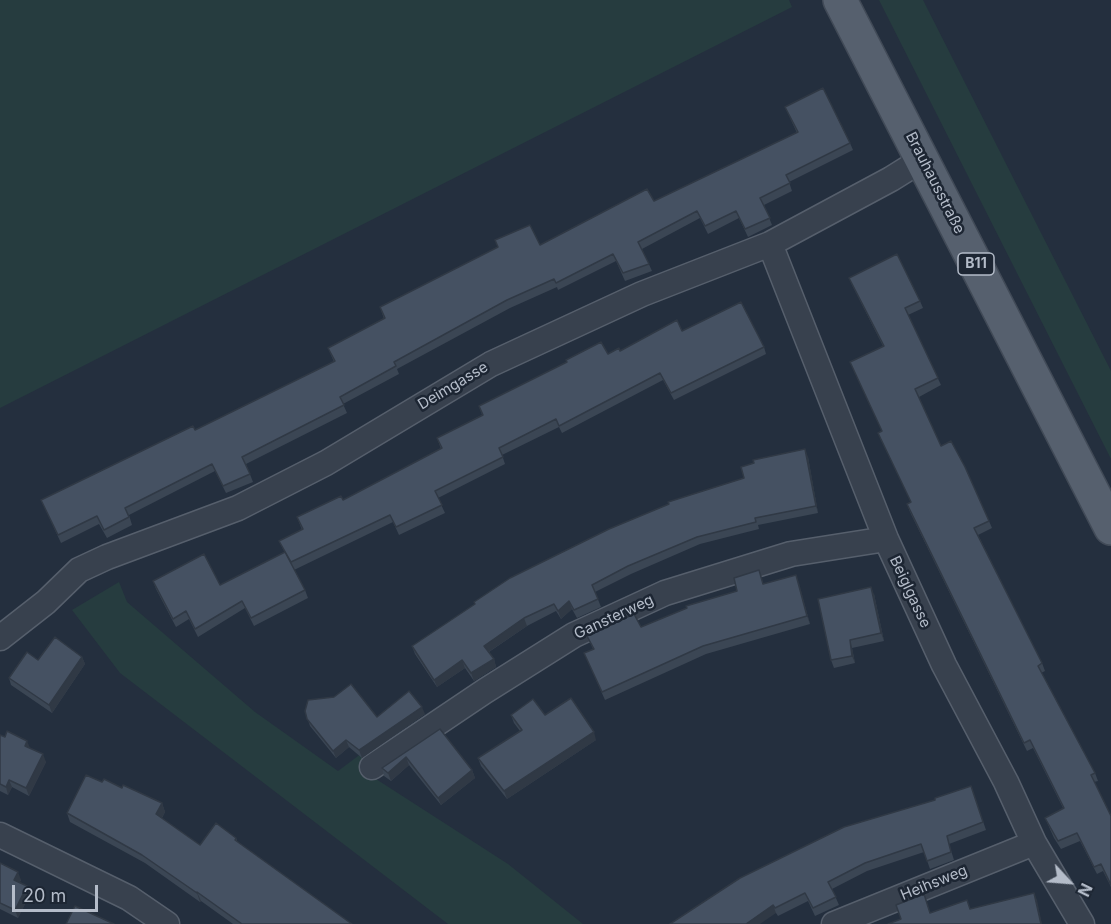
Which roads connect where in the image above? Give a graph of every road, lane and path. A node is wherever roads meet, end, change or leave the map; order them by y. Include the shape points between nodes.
1 (840, 0) edge
2 (923, 159) junction
3 (770, 244) junction
4 (1111, 528) edge
5 (886, 539) junction
6 (0, 638) edge
7 (372, 767) dead end
8 (0, 835) edge
9 (1034, 843) junction
10 (167, 924) edge
11 (834, 924) edge
12 (1082, 924) edge

1 - 2 main road, Brauhausstraße / B11
2 - 3 street, Deimgasse
2 - 4 main road, Brauhausstraße / B11
3 - 5 street, Beiglgasse
3 - 6 street, Deimgasse via 642,294 491,364 326,463 238,508 79,570
5 - 7 street, Gansterweg via 791,554 665,593 574,635
5 - 9 street, Beiglgasse via 944,665
8 - 10 street via 129,898
9 - 11 street, Heihsweg
9 - 12 street, Beiglgasse

